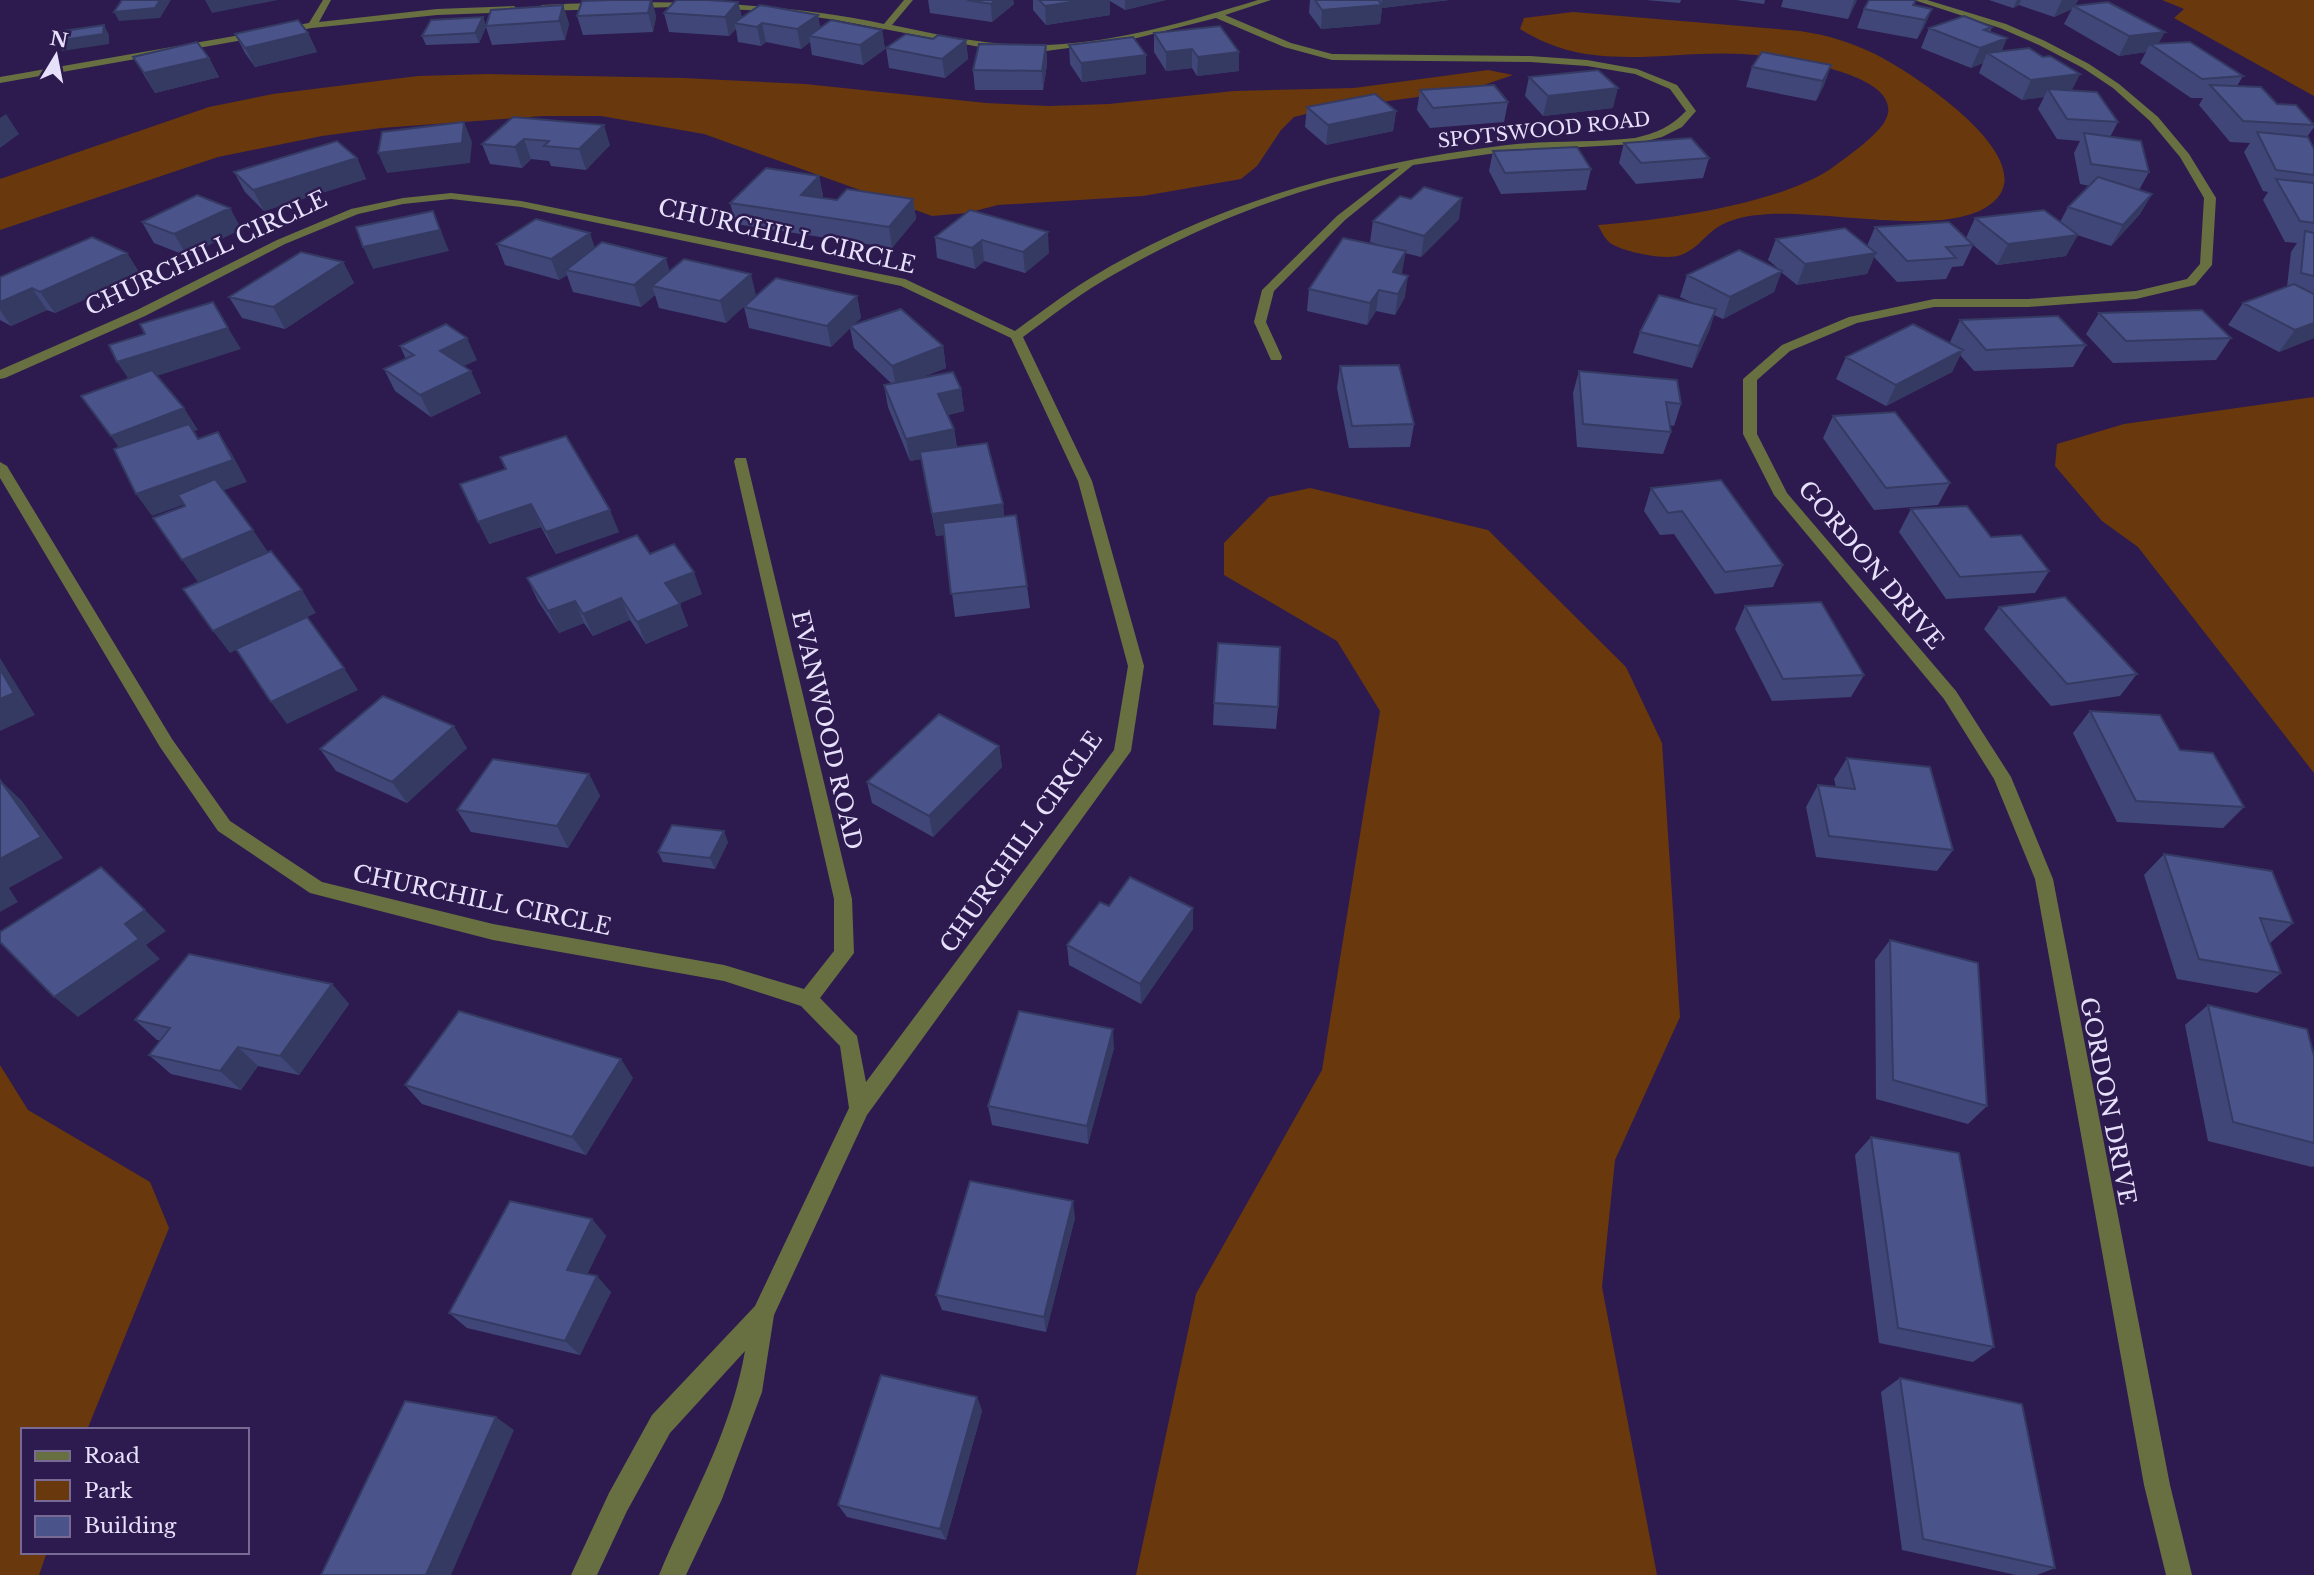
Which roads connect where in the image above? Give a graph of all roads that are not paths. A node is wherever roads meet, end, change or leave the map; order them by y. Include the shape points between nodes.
1 (327, 0) edge
2 (909, 0) edge
3 (1267, 0) edge
4 (1917, 0) edge
5 (1217, 15) junction
6 (312, 25) junction
7 (886, 27) junction
8 (0, 80) edge
9 (1411, 163) junction
10 (1016, 336) junction
11 (1276, 357) dead end
12 (0, 374) edge
13 (741, 461) dead end
14 (0, 466) edge
15 (808, 999) junction
16 (860, 1108) junction
17 (763, 1314) junction
18 (584, 1575) edge
19 (672, 1575) edge
20 (2179, 1575) edge

1 - 6 street
2 - 7 street
3 - 5 street
4 - 20 street, GORDON DRIVE via 2003,26 2086,65 2154,119 2185,156 2210,198 2206,265 2191,282 2136,295 2028,303 1934,303 1853,320 1786,348 1750,379 1750,434 1781,495 1950,695 2002,777 2044,879 2157,1485
5 - 7 street via 1103,41 1044,48 989,45
5 - 9 street, SPOTSWOOD ROAD via 1288,46 1332,57 1507,58 1588,63 1653,76 1676,87 1688,99 1691,111 1685,122 1662,134 1626,142 1520,147
6 - 7 street via 437,12 673,3 806,12
6 - 8 street
9 - 10 street, SPOTSWOOD ROAD via 1300,189 1213,223 1106,274
9 - 11 street via 1341,218 1268,290 1260,323
10 - 12 street, CHURCHILL CIRCLE via 905,283 521,204 451,196 355,211
10 - 16 street, CHURCHILL CIRCLE via 1086,481 1136,666 1122,751
13 - 15 street, EVANWOOD ROAD via 843,900 844,953
14 - 15 street, CHURCHILL CIRCLE via 166,743 224,826 317,888 493,932 724,973
15 - 16 street, CHURCHILL CIRCLE via 850,1042
16 - 17 street
17 - 18 street via 661,1424
17 - 19 street via 750,1392 713,1490

